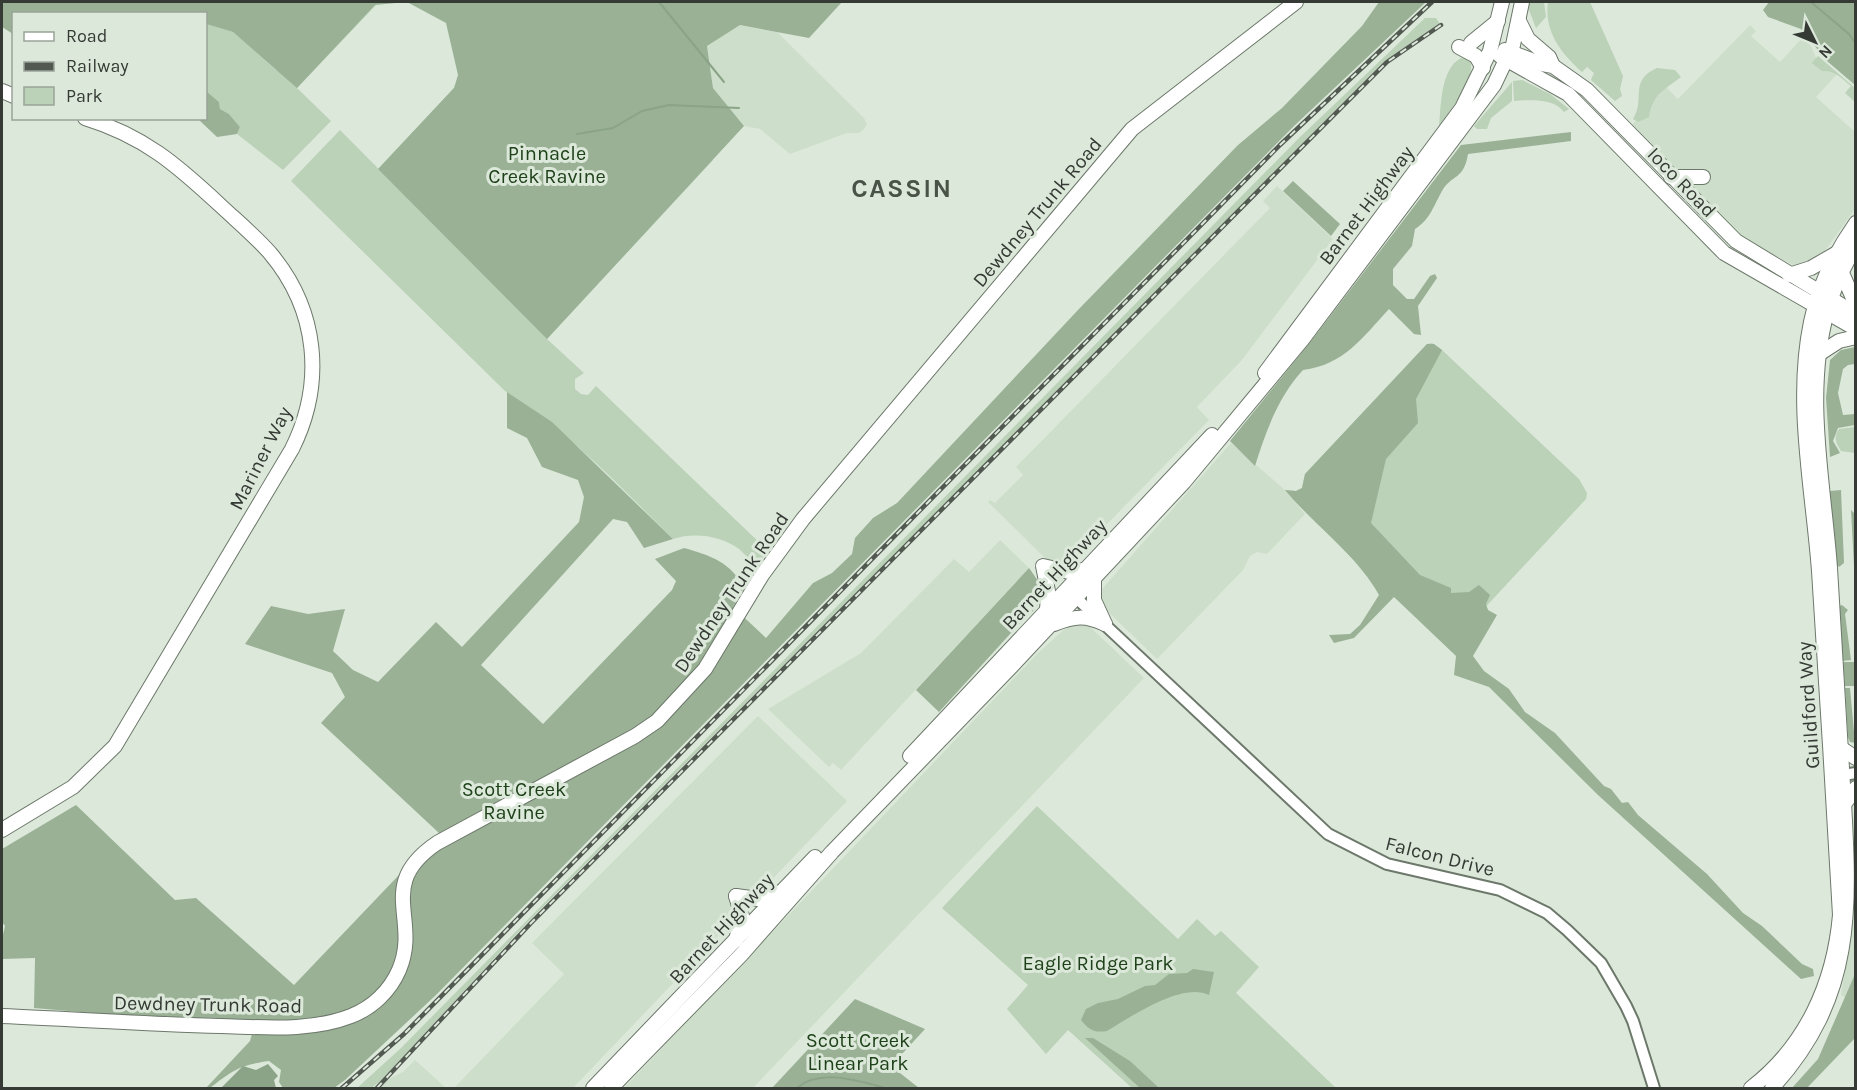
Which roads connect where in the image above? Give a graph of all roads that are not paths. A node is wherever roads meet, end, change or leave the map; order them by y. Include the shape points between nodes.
1 (1296, 2) edge
2 (1502, 2) edge
3 (1509, 2) edge
4 (1522, 2) edge
5 (1498, 21) junction
6 (1520, 21) junction
7 (1500, 52) junction
8 (1553, 66) junction
9 (1483, 69) junction
10 (1528, 70) junction
11 (1494, 85) junction
12 (1478, 107) junction
13 (91, 120) edge
14 (1671, 177) junction
15 (1703, 177) dead end
16 (1856, 223) edge
17 (1856, 245) edge
18 (1837, 253) junction
19 (1842, 273) junction
20 (1789, 275) junction
21 (1823, 303) junction
22 (1856, 305) edge
23 (1856, 314) edge
24 (1856, 328) edge
25 (1856, 337) edge
26 (1819, 354) junction
27 (1089, 575) junction
28 (1071, 593) junction
29 (1047, 611) junction
30 (1105, 624) junction
31 (1050, 626) junction
32 (1842, 749) junction
33 (1856, 758) edge
34 (1844, 775) edge
35 (1856, 788) edge
36 (1845, 803) junction
37 (2, 830) edge
38 (783, 891) junction
39 (736, 896) junction
40 (758, 918) junction
41 (761, 934) junction
42 (735, 943) junction
43 (2, 1016) edge
44 (593, 1089) edge
45 (611, 1089) edge
46 (1654, 1089) edge
47 (1751, 1089) edge
48 (1772, 1089) edge

1 - 43 main road, Dewdney Trunk Road via 1132,129 803,519 762,575 705,669 668,711 635,736 437,843 416,861 402,893 406,939 402,962 392,984 371,1005 333,1022 279,1027
2 - 5 main road
3 - 7 main road
4 - 6 main road
5 - 7 main road
5 - 9 main road via 1465,45
6 - 7 main road
6 - 8 main road via 1528,39 1549,57
7 - 8 main road, Ioco Road
7 - 9 main road, Barnet Highway
7 - 10 main road, Ioco Road
7 - 11 main road, Barnet Highway
7 - 12 main road
8 - 14 main road, Ioco Road via 1587,90
9 - 27 main road, Barnet Highway via 1450,125 1258,381
10 - 11 main road
10 - 21 main road, Ioco Road via 1580,105 1724,253
11 - 12 main road, Barnet Highway
12 - 27 main road, Barnet Highway via 1272,378 1184,482
13 - 37 main road, Mariner Way via 126,132 161,153 268,251 291,282 304,312 313,353 312,385 303,426 292,449 120,738 73,787
14 - 15 main road
14 - 20 main road, Ioco Road via 1724,232
16 - 18 main road
17 - 19 main road
18 - 20 main road
18 - 21 main road
19 - 21 main road
19 - 22 main road
20 - 21 main road, Ioco Road
21 - 23 main road, Ioco Road
21 - 24 main road, Ioco Road
21 - 26 main road, Guildford Way
21 - 34 main road, Guildford Way via 1808,342 1805,379 1809,472
25 - 26 main road via 1839,341
26 - 32 main road, Guildford Way via 1819,440
27 - 28 main road, Barnet Highway
27 - 29 main road via 1042,567 1048,591
27 - 30 main road via 1094,600
28 - 29 main road, Barnet Highway
28 - 30 street, Falcon Drive
28 - 31 main road, Barnet Highway
29 - 38 main road, Barnet Highway
30 - 31 main road via 1077,616
30 - 46 street, Falcon Drive via 1328,834 1380,862 1500,890 1547,913 1601,963 1633,1021
31 - 41 main road, Barnet Highway via 832,852
32 - 33 main road
32 - 34 main road, Guildford Way
34 - 36 main road, Guildford Way
34 - 47 main road, Guildford Way via 1840,915 1829,976 1810,1021 1797,1040
35 - 36 main road
36 - 48 main road, Guildford Way via 1851,918 1841,977 1828,1013 1808,1047
38 - 39 main road via 758,899
38 - 40 main road, Barnet Highway
39 - 40 main road
39 - 42 main road via 742,916
40 - 41 main road
40 - 42 main road, Barnet Highway
41 - 45 main road, Barnet Highway
42 - 44 main road, Barnet Highway

